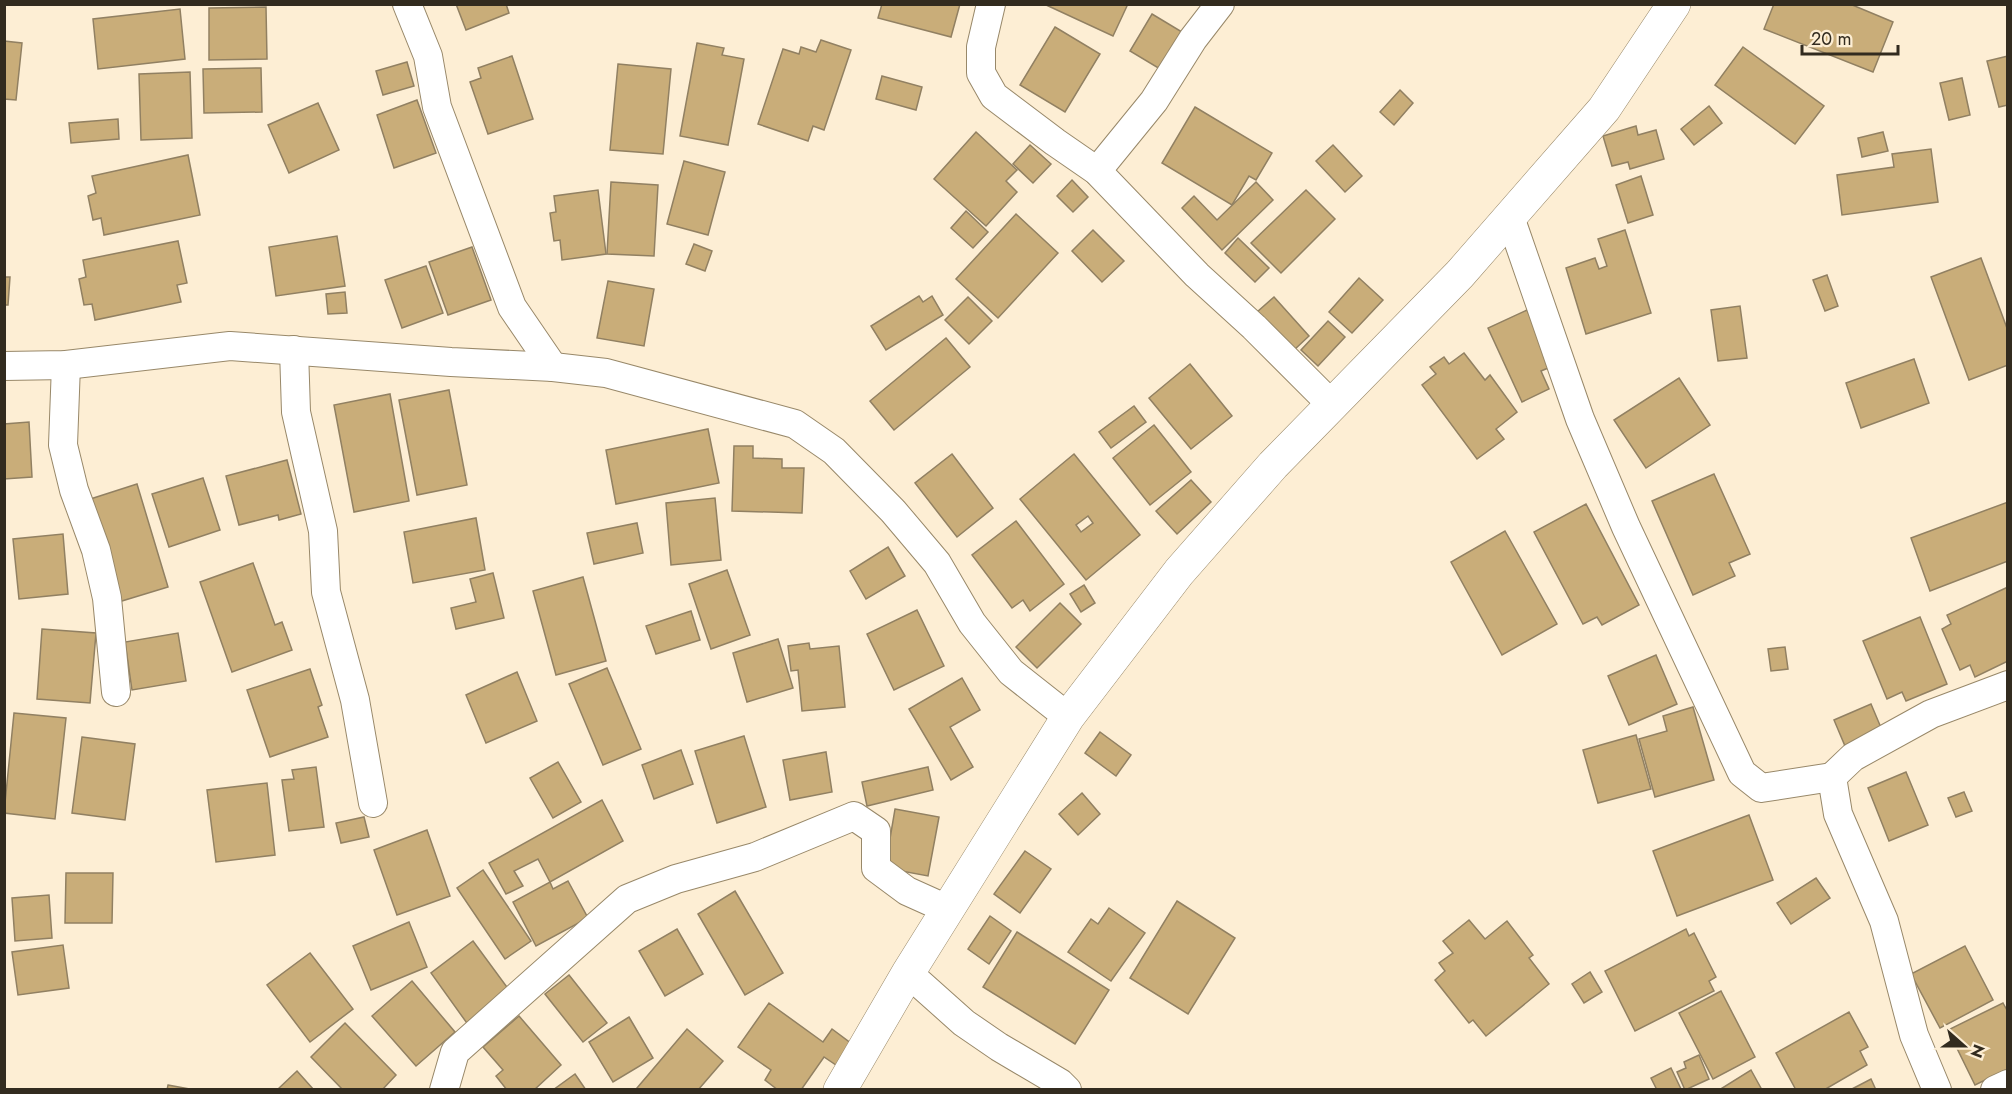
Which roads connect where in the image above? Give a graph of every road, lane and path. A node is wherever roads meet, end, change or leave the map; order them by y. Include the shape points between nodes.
1 (407, 4) edge
2 (991, 4) edge
3 (1220, 4) edge
4 (1667, 6) edge
5 (1097, 171) junction
6 (1510, 217) junction
7 (294, 350) junction
8 (66, 365) junction
9 (4, 366) edge
10 (553, 367) junction
11 (1332, 405) junction
12 (2007, 685) edge
13 (116, 692) dead end
14 (1068, 717) junction
15 (1832, 777) junction
16 (373, 803) dead end
17 (947, 909) junction
18 (908, 973) junction
19 (2007, 1084) edge
20 (444, 1089) edge
21 (840, 1089) edge
22 (1067, 1089) edge
23 (1937, 1089) edge
24 (1995, 1089) edge

1 - 10 street via 428,56 437,107 512,307
2 - 5 street via 981,47 981,73 994,96
3 - 5 street via 1154,101
4 - 6 street via 1604,109
5 - 11 street via 1197,275
6 - 11 street
6 - 15 street via 1584,430 1742,773 1761,788
7 - 8 street via 230,346
7 - 10 street
7 - 16 street via 296,412 323,531 326,592 355,700
8 - 9 street
8 - 13 street via 63,445 107,598
10 - 14 street via 606,373 795,424 834,451 893,511 936,563 972,623 1011,672
11 - 14 street via 1179,572
12 - 15 street via 1931,714 1853,757
14 - 17 street
15 - 23 street via 1838,814 1884,921 1914,1035
17 - 18 street
17 - 20 street via 907,891 876,868 876,831 854,816 755,857 676,879 627,899 455,1052
18 - 21 street
18 - 22 street via 964,1023
19 - 24 street

